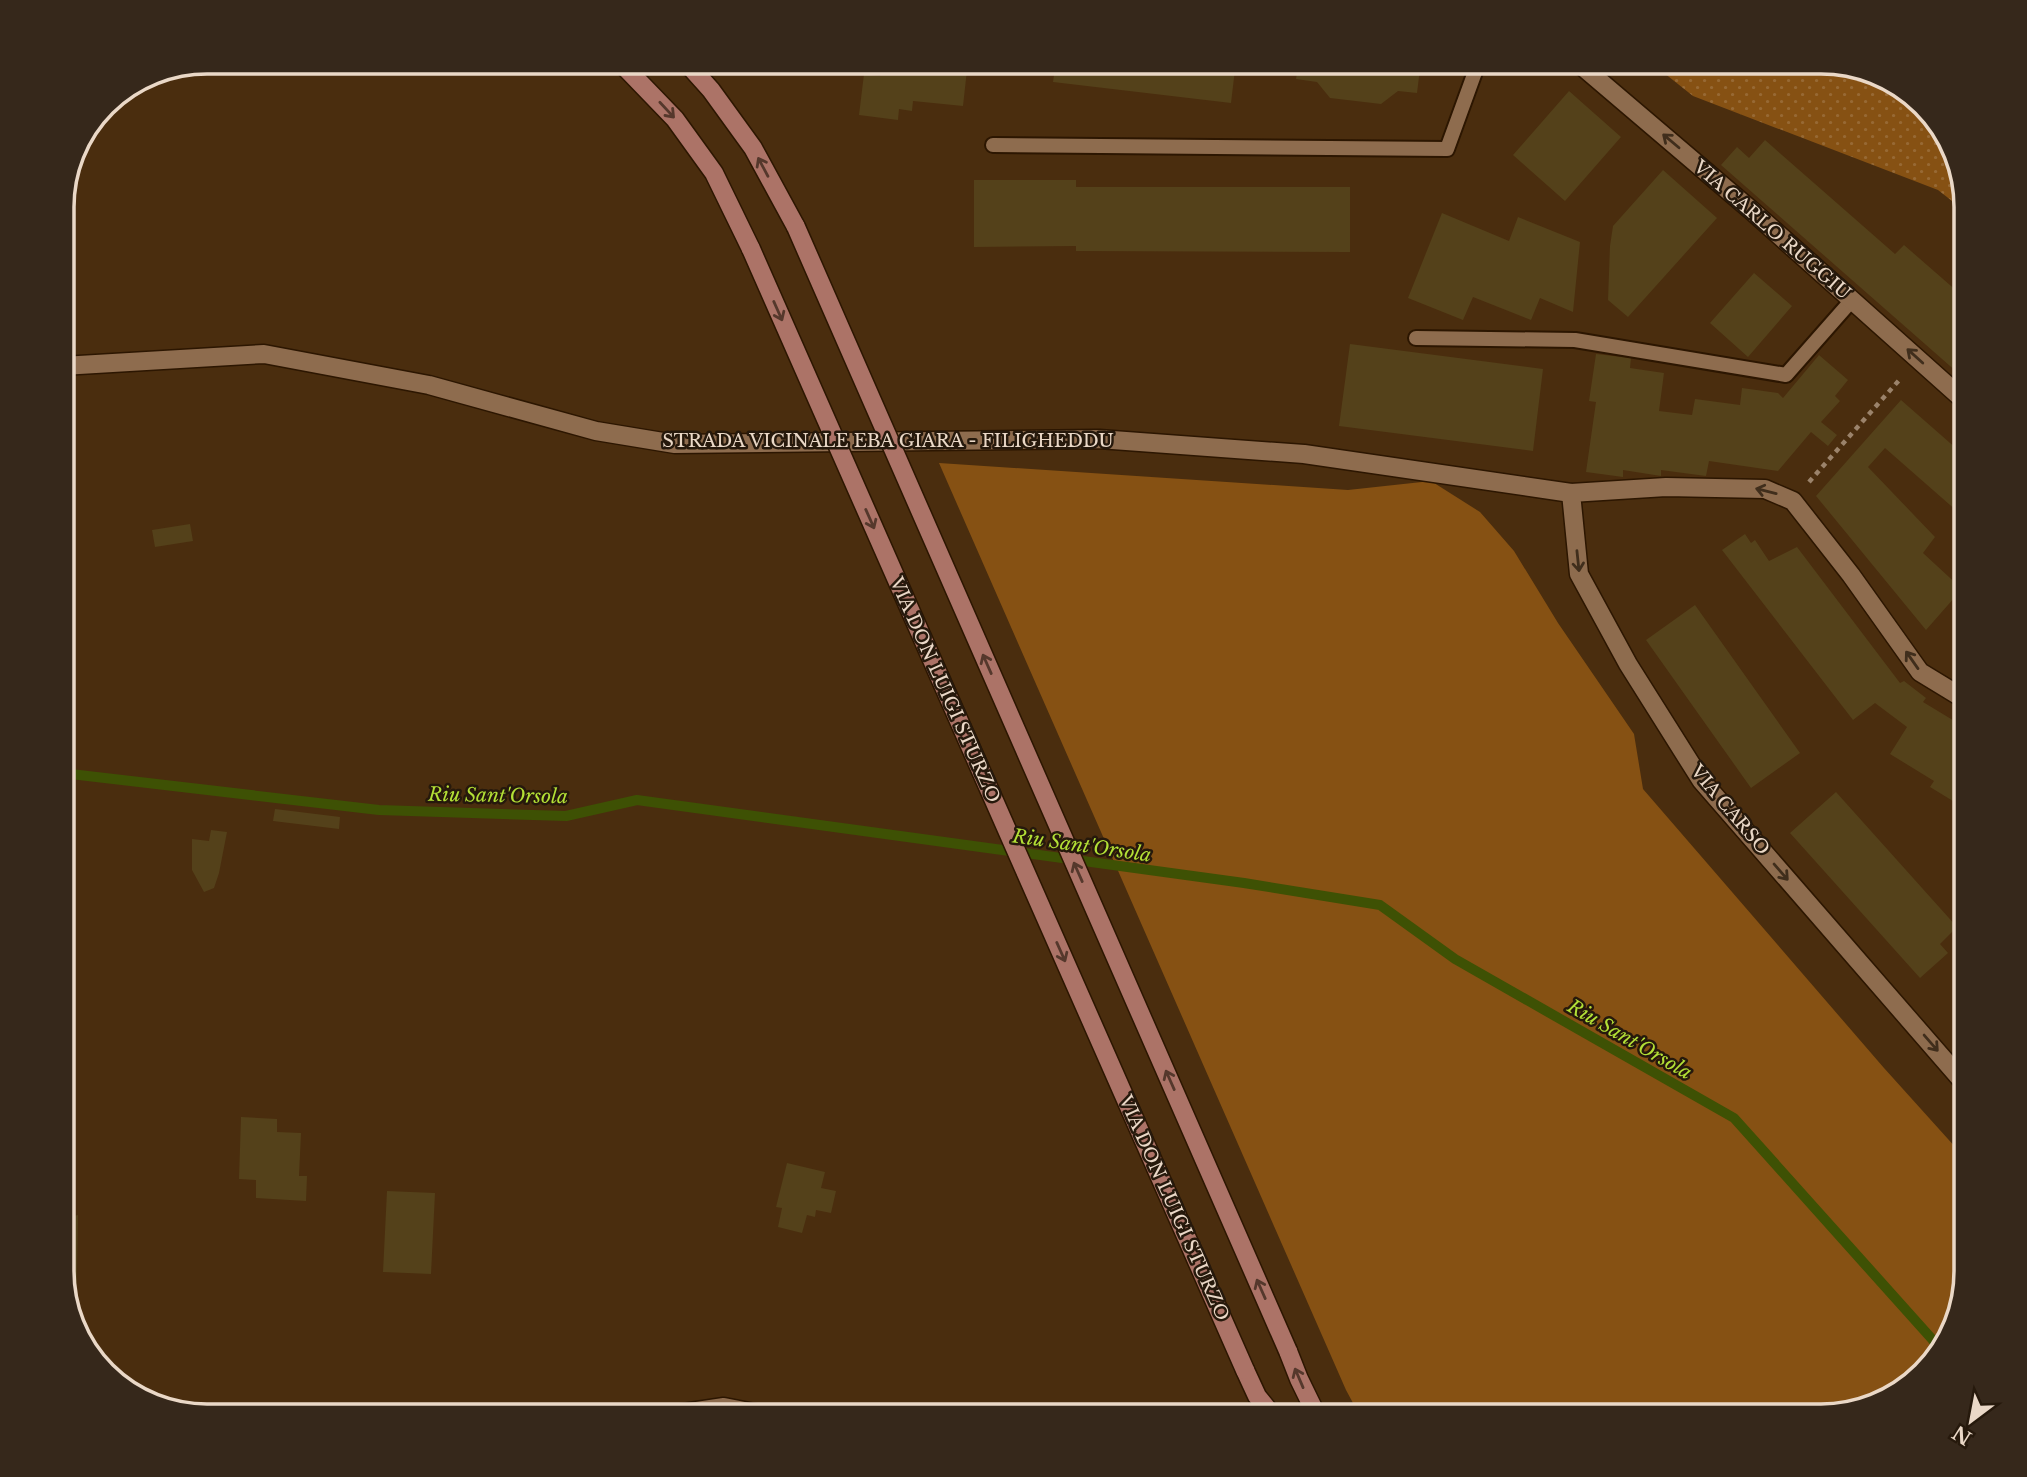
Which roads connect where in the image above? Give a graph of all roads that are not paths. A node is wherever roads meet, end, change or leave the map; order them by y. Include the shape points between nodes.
1 (633, 74) edge
2 (697, 74) edge
3 (1474, 74) edge
4 (1591, 74) edge
5 (993, 145) dead end
6 (1852, 300) junction
7 (1416, 338) dead end
8 (74, 365) edge
9 (1954, 391) edge
10 (1571, 493) junction
11 (1954, 693) edge
12 (1954, 1071) edge
13 (1257, 1396) junction
14 (1255, 1404) edge
15 (1263, 1404) edge
16 (1311, 1404) edge

1 -> 13 main road, VIA DON LUIGI STURZO, bridge via 714,173 751,249
16 -> 2 main road, bridge via 796,227 754,148
3 - 5 lane via 1447,149
6 -> 4 street, VIA CARLO RUGGIU
6 - 7 lane via 1786,375 1575,340
9 -> 6 street, VIA CARLO RUGGIU
8 - 10 street, STRADA VICINALE EBA GIARA - FILIGHEDDU via 264,354 429,385 596,431 675,444 1099,439 1304,454
11 -> 10 street, STRADA VICINALE EBA GIARA - FILIGHEDDU via 1920,672 1793,501 1765,489 1666,487
10 -> 12 street, VIA CARSO via 1579,574 1628,664 1701,780
13 - 14 main road
13 - 15 main road, VIA DON LUIGI STURZO

